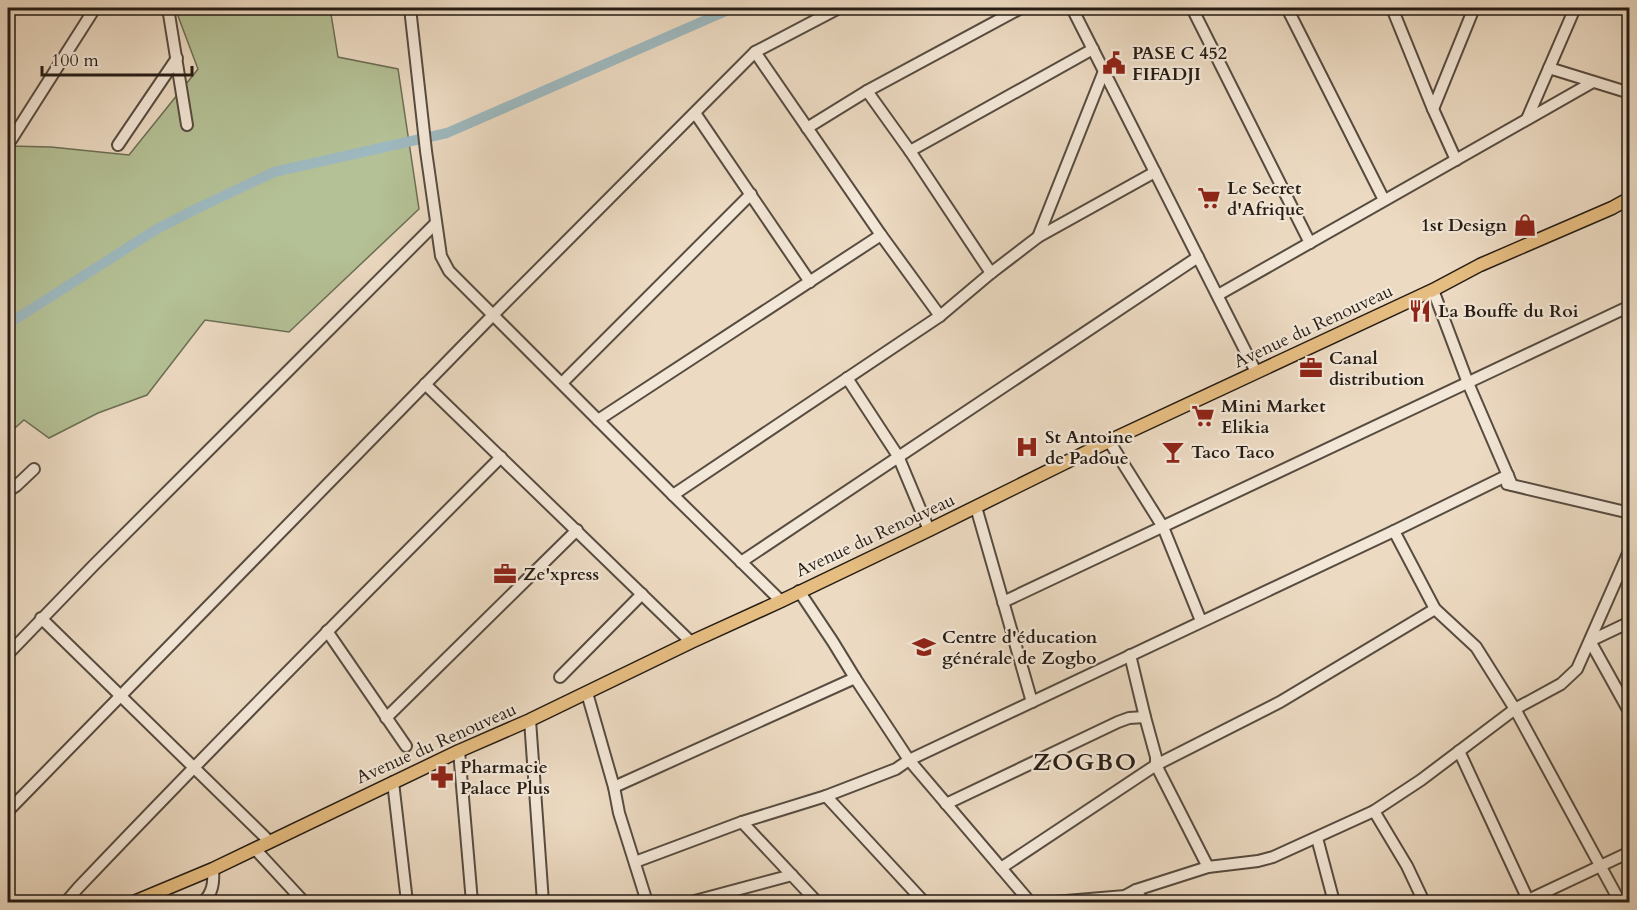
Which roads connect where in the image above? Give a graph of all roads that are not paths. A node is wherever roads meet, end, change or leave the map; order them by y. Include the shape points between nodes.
1 (95, 8) edge
2 (168, 8) edge
3 (410, 8) edge
4 (839, 8) edge
5 (1021, 8) edge
6 (1072, 8) edge
7 (1192, 8) edge
8 (1287, 8) edge
9 (1392, 8) edge
10 (1474, 8) edge
11 (1575, 8) edge
12 (1093, 50) junction
13 (755, 52) junction
14 (177, 58) junction
15 (1549, 68) junction
16 (1104, 71) junction
17 (1593, 82) junction
18 (867, 91) junction
19 (1629, 93) edge
20 (1433, 109) junction
21 (695, 112) junction
22 (1527, 120) junction
23 (187, 125) dead end
24 (807, 128) junction
25 (11, 140) dead end
26 (118, 145) dead end
27 (910, 151) junction
28 (1456, 160) junction
29 (1155, 172) junction
30 (751, 194) junction
31 (1629, 198) edge
32 (1384, 201) junction
33 (436, 223) junction
34 (881, 235) junction
35 (1038, 237) junction
36 (1310, 243) junction
37 (1198, 257) junction
38 (991, 273) junction
39 (810, 282) junction
40 (1433, 290) junction
41 (1218, 295) junction
42 (1629, 306) edge
43 (493, 315) junction
44 (940, 316) junction
45 (1256, 372) junction
46 (847, 378) junction
47 (1467, 382) junction
48 (562, 383) junction
49 (425, 384) junction
50 (598, 420) junction
51 (1109, 441) junction
52 (898, 456) junction
53 (501, 457) junction
54 (34, 469) dead end
55 (1510, 480) junction
56 (8, 491) edge
57 (673, 495) junction
58 (976, 507) junction
59 (1629, 513) edge
60 (1163, 527) junction
61 (577, 530) junction
62 (929, 530) junction
63 (1394, 531) junction
64 (1629, 549) edge
65 (741, 562) junction
66 (799, 591) junction
67 (642, 594) junction
68 (781, 601) junction
69 (1003, 602) junction
70 (1436, 609) junction
71 (41, 618) junction
72 (1201, 621) junction
73 (1629, 622) edge
74 (327, 631) junction
75 (1590, 641) junction
76 (692, 642) junction
77 (8, 654) edge
78 (1131, 655) junction
79 (560, 677) dead end
80 (855, 678) junction
81 (587, 693) junction
82 (121, 696) junction
83 (1032, 702) junction
84 (1515, 709) junction
85 (1629, 713) edge
86 (1145, 717) junction
87 (386, 718) junction
88 (530, 720) junction
89 (406, 746) dead end
90 (459, 751) junction
91 (1459, 751) junction
92 (909, 760) junction
93 (1156, 765) junction
94 (194, 767) junction
95 (393, 782) junction
96 (614, 787) junction
97 (826, 796) junction
98 (946, 804) junction
99 (8, 811) edge
100 (1374, 811) junction
101 (742, 822) junction
102 (1317, 838) junction
103 (269, 841) junction
104 (255, 849) junction
105 (1629, 852) edge
106 (635, 862) junction
107 (1600, 866) junction
108 (1208, 867) junction
109 (1001, 868) junction
110 (213, 869) junction
111 (792, 876) junction
112 (1136, 890) junction
113 (1527, 902) edge
114 (66, 903) edge
115 (134, 903) edge
116 (203, 903) edge
117 (304, 903) edge
118 (407, 903) edge
119 (472, 903) edge
120 (543, 903) edge
121 (646, 903) edge
122 (691, 903) edge
123 (817, 903) edge
124 (924, 903) edge
125 (1030, 903) edge
126 (1054, 903) edge
127 (1143, 903) edge
128 (1334, 903) edge
129 (1424, 903) edge
130 (1620, 903) edge

1 - 25 street
2 - 14 street
3 - 33 street
4 - 13 street
5 - 18 street
6 - 12 street
7 - 36 street
8 - 32 street
9 - 20 street
10 - 20 street
11 - 15 street
12 - 16 street
12 - 27 street
13 - 21 street
13 - 24 street
14 - 23 street
14 - 26 street
15 - 17 street
15 - 22 street
16 - 29 street
16 - 35 street
17 - 19 street
17 - 22 street
18 - 24 street
18 - 27 street
20 - 28 street
21 - 30 street
21 - 43 street
22 - 28 street
24 - 34 street
27 - 38 street
28 - 32 street
29 - 35 street
29 - 37 street
30 - 39 street
30 - 48 street
31 - 40 main road, Avenue du Renouveau
32 - 36 street
33 - 43 street via 444,264
33 - 71 street
34 - 39 street
34 - 44 street
35 - 38 street
36 - 41 street
37 - 41 street
37 - 52 street
38 - 44 street
39 - 50 street
40 - 45 main road, Avenue du Renouveau
40 - 47 street
41 - 45 street
42 - 47 street
43 - 48 street
43 - 49 street
44 - 46 street
45 - 51 main road, Avenue du Renouveau
46 - 52 street
46 - 57 street
47 - 55 street
47 - 60 street
48 - 50 street
49 - 53 street
49 - 82 street
50 - 57 street
51 - 58 main road, Avenue du Renouveau
51 - 60 street
52 - 62 street
52 - 65 street
53 - 61 street
53 - 74 street
54 - 56 street
55 - 59 street
55 - 63 street via 1494,481
57 - 65 street
58 - 62 main road, Avenue du Renouveau
58 - 69 street
60 - 69 street
60 - 72 street
61 - 67 street
61 - 87 street
62 - 66 main road, Avenue du Renouveau
63 - 70 street
63 - 72 street
64 - 75 street
65 - 68 street
66 - 68 main road, Avenue du Renouveau
66 - 80 street
67 - 76 street
67 - 79 street
68 - 76 main road, Avenue du Renouveau
69 - 83 street
70 - 84 street via 1476,647
70 - 93 street via 1280,702
71 - 77 street
71 - 82 street
72 - 78 street
73 - 75 street
74 - 87 street
74 - 94 street
75 - 84 street via 1577,669 1561,684
75 - 85 street
76 - 81 main road, Avenue du Renouveau
78 - 83 street
78 - 86 street
80 - 92 street
80 - 96 street
81 - 88 main road, Avenue du Renouveau
81 - 96 street
82 - 94 street
82 - 99 street
83 - 92 street
84 - 91 street
84 - 107 street
86 - 93 street
86 - 98 street via 1118,722
87 - 89 street
88 - 90 main road, Avenue du Renouveau
88 - 120 street
90 - 95 main road, Avenue du Renouveau
90 - 119 street
91 - 100 street
91 - 113 street
92 - 97 street via 896,769
92 - 98 street
93 - 108 street
93 - 109 street
94 - 103 street
94 - 114 street
95 - 103 main road, Avenue du Renouveau
95 - 118 street
96 - 106 street
97 - 101 street
97 - 124 street
98 - 109 street
100 - 102 street
100 - 129 street
101 - 106 street
101 - 111 street
102 - 108 street via 1258,861
102 - 128 street
103 - 104 main road, Avenue du Renouveau
104 - 110 main road, Avenue du Renouveau
104 - 117 street
105 - 107 street
106 - 121 street
107 - 113 street
107 - 130 street
108 - 112 street
109 - 125 street
110 - 115 main road, Avenue du Renouveau
110 - 116 street via 210,896
111 - 122 street
111 - 123 street
112 - 126 street via 1125,896
112 - 127 street

